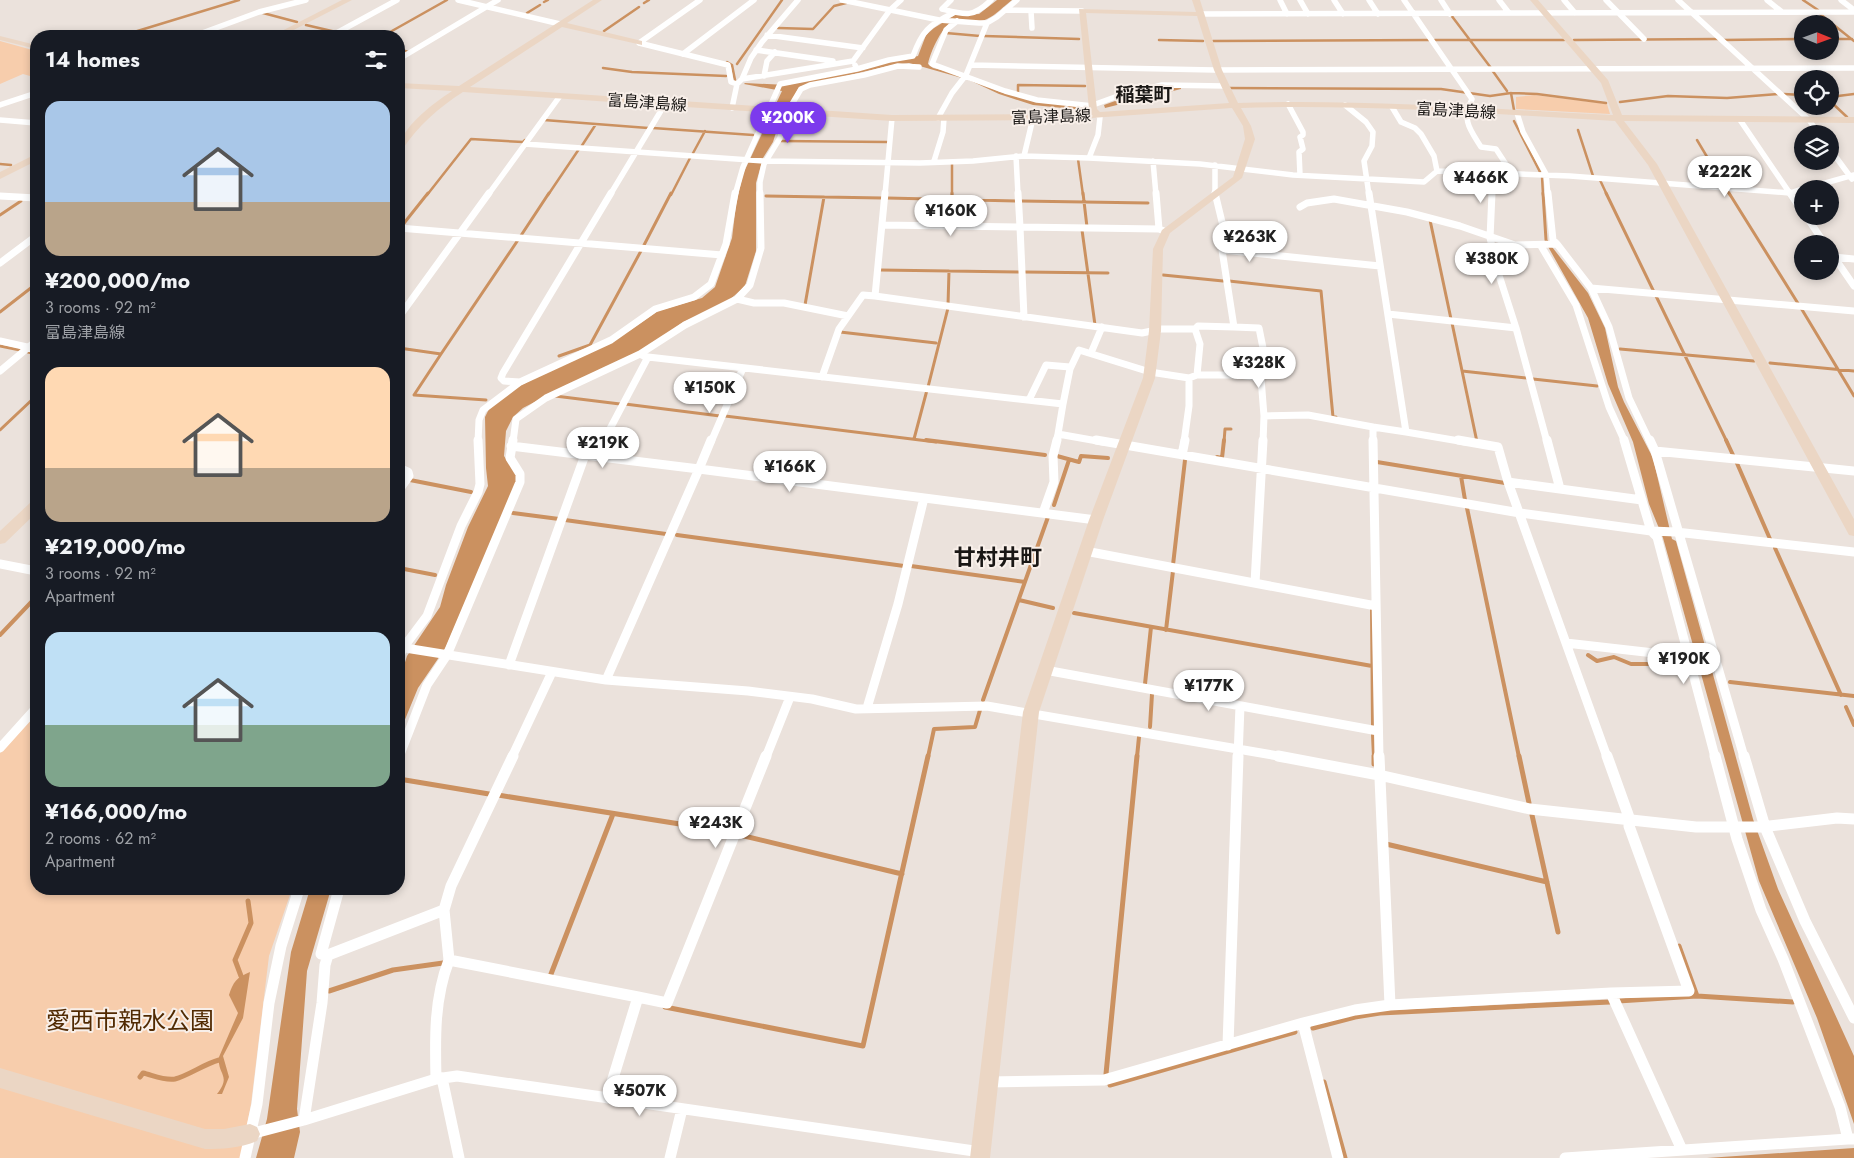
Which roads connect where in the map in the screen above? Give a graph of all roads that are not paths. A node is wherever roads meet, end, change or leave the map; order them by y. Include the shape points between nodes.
1 (306, 0) edge
2 (348, 0) edge
3 (397, 0) edge
4 (458, 0) edge
5 (498, 0) edge
6 (598, 0) edge
7 (700, 0) edge
8 (754, 0) edge
9 (798, 0) edge
10 (842, 0) edge
11 (901, 0) edge
12 (951, 0) edge
13 (992, 0) edge
14 (1017, 0) edge
15 (1196, 0) edge
16 (1280, 0) edge
17 (1300, 0) edge
18 (1334, 0) edge
19 (1369, 0) edge
20 (1404, 0) edge
21 (1441, 0) edge
22 (1498, 0) edge
23 (1534, 0) edge
24 (1564, 0) edge
25 (1606, 0) edge
26 (1678, 0) edge
27 (1767, 0) edge
28 (1841, 0) edge
29 (487, 7) junction
30 (890, 10) junction
31 (1005, 10) junction
32 (1031, 11) junction
33 (1082, 11) junction
34 (1854, 11) edge
35 (1782, 12) junction
36 (954, 13) junction
37 (1509, 13) junction
38 (1546, 13) junction
39 (1575, 13) junction
40 (1619, 13) junction
41 (1692, 13) junction
42 (1199, 14) junction
43 (1287, 14) junction
44 (1308, 14) junction
45 (1343, 14) junction
46 (1378, 14) junction
47 (1414, 14) junction
48 (1450, 14) junction
49 (941, 20) junction
50 (955, 21) junction
51 (987, 23) junction
52 (560, 24) junction
53 (1032, 28) dead end
54 (210, 30) edge
55 (288, 30) edge
56 (342, 30) edge
57 (767, 35) junction
58 (0, 38) edge
59 (1644, 39) dead end
60 (639, 43) junction
61 (30, 46) edge
62 (863, 48) junction
63 (756, 50) junction
64 (775, 52) junction
65 (683, 54) junction
66 (405, 55) edge
67 (805, 57) junction
68 (853, 61) junction
69 (843, 62) junction
70 (971, 65) junction
71 (1088, 66) junction
72 (919, 67) dead end
73 (1752, 68) junction
74 (1854, 68) edge
75 (857, 69) junction
76 (1453, 69) junction
77 (1594, 69) junction
78 (796, 70) junction
79 (1218, 70) junction
80 (764, 76) junction
81 (965, 76) junction
82 (742, 79) junction
83 (737, 84) junction
84 (405, 85) edge
85 (1226, 88) junction
86 (460, 89) junction
87 (1468, 93) joint
88 (30, 95) edge
89 (560, 96) junction
90 (665, 104) junction
91 (1288, 104) junction
92 (0, 105) edge
93 (1093, 105) junction
94 (1345, 105) junction
95 (1234, 106) junction
96 (1392, 107) junction
97 (732, 108) junction
98 (769, 110) junction
99 (1466, 111) junction
100 (786, 112) junction
101 (1517, 113) junction
102 (1098, 115) junction
103 (892, 118) junction
104 (941, 118) junction
105 (1033, 118) junction
106 (1618, 118) junction
107 (0, 120) edge
108 (1740, 120) junction
109 (1809, 120) junction
110 (1854, 120) edge
111 (30, 122) edge
112 (1813, 125) edge
113 (405, 139) edge
114 (524, 144) junction
115 (636, 152) junction
116 (1020, 156) junction
117 (1089, 158) junction
118 (30, 160) edge
119 (748, 160) junction
120 (1839, 160) edge
121 (765, 161) junction
122 (934, 161) junction
123 (1153, 161) junction
124 (888, 162) junction
125 (1215, 165) junction
126 (1240, 167) junction
127 (1437, 171) junction
128 (1491, 172) junction
129 (1510, 172) junction
130 (1546, 174) junction
131 (1300, 175) junction
132 (1851, 175) edge
133 (0, 176) edge
134 (1367, 180) junction
135 (1834, 180) edge
136 (1854, 181) edge
137 (1662, 183) junction
138 (1794, 192) edge
139 (1790, 193) junction
140 (1214, 195) junction
141 (0, 196) edge
142 (30, 198) edge
143 (1794, 199) edge
144 (1371, 204) junction
145 (1300, 207) dead end
146 (882, 225) junction
147 (1020, 227) junction
148 (405, 229) edge
149 (1162, 231) junction
150 (460, 234) junction
151 (1490, 236) junction
152 (30, 240) edge
153 (580, 243) junction
154 (1556, 244) junction
155 (1543, 246) junction
156 (1222, 250) junction
157 (722, 255) junction
158 (1839, 256) edge
159 (1854, 259) edge
160 (0, 262) edge
161 (1839, 264) edge
162 (1380, 266) junction
163 (1854, 286) edge
164 (1591, 288) junction
165 (875, 296) junction
166 (737, 299) junction
167 (1727, 301) junction
168 (405, 308) edge
169 (1854, 311) edge
170 (1388, 314) junction
171 (848, 316) junction
172 (1024, 317) junction
173 (1102, 327) junction
174 (1234, 327) junction
175 (1516, 328) junction
176 (1195, 329) junction
177 (1155, 331) junction
178 (0, 341) edge
179 (30, 348) edge
180 (30, 349) edge
181 (1091, 352) junction
182 (644, 356) junction
183 (1070, 367) junction
184 (743, 368) junction
185 (0, 371) edge
186 (1150, 372) junction
187 (1193, 376) junction
188 (822, 377) junction
189 (1261, 378) junction
190 (520, 382) junction
191 (1029, 400) junction
192 (1063, 404) junction
193 (1264, 416) junction
194 (1373, 427) junction
195 (1406, 432) junction
196 (1058, 434) junction
197 (1122, 445) junction
198 (511, 446) junction
199 (1655, 451) junction
200 (585, 455) junction
201 (1182, 455) junction
202 (595, 456) junction
203 (1819, 468) junction
204 (698, 469) junction
205 (1262, 469) junction
206 (405, 471) edge
207 (1854, 471) edge
208 (405, 482) edge
209 (1508, 482) junction
210 (1374, 488) junction
211 (1560, 489) junction
212 (924, 498) junction
213 (1642, 500) junction
214 (30, 511) edge
215 (1044, 513) junction
216 (1520, 513) junction
217 (1096, 520) junction
218 (1854, 531) edge
219 (1654, 532) junction
220 (1678, 532) junction
221 (0, 539) edge
222 (1085, 551) junction
223 (1854, 552) edge
224 (0, 564) edge
225 (30, 570) edge
226 (1255, 583) junction
227 (1376, 606) junction
228 (1566, 643) junction
229 (405, 645) edge
230 (405, 648) edge
231 (445, 655) junction
232 (1689, 657) junction
233 (509, 665) junction
234 (1045, 670) junction
235 (552, 672) junction
236 (606, 680) junction
237 (790, 697) junction
238 (1240, 706) junction
239 (867, 708) junction
240 (1031, 712) junction
241 (30, 715) edge
242 (1378, 731) junction
243 (405, 742) edge
244 (0, 748) edge
245 (1238, 748) junction
246 (1379, 775) junction
247 (1854, 819) edge
248 (1630, 820) junction
249 (1763, 827) junction
250 (1738, 828) junction
251 (297, 895) edge
252 (337, 895) edge
253 (444, 910) junction
254 (328, 955) junction
255 (449, 960) junction
256 (1611, 993) junction
257 (638, 997) junction
258 (1390, 1005) junction
259 (1854, 1018) edge
260 (1303, 1024) junction
261 (1228, 1045) junction
262 (0, 1078) edge
263 (439, 1078) junction
264 (988, 1082) junction
265 (607, 1098) junction
266 (682, 1109) junction
267 (303, 1120) junction
268 (253, 1133) junction
269 (1851, 1139) edge
270 (1682, 1150) junction
271 (981, 1155) edge
272 (245, 1158) edge
273 (459, 1158) edge
274 (670, 1158) edge
275 (1338, 1158) edge
276 (1565, 1158) edge

1 - 54 street via 258,12
2 - 55 street
3 - 56 street
4 - 29 street
5 - 29 street
6 - 52 street
7 - 60 street
8 - 65 street
9 - 57 street
10 - 30 street
11 - 30 street
12 - 36 street via 942,9
13 - 36 street via 974,14
14 - 31 street
15 - 42 street
16 - 43 street
17 - 44 street
18 - 45 street
19 - 46 street
20 - 47 street
21 - 48 street
22 - 37 street
23 - 38 street
24 - 39 street
25 - 40 street
26 - 41 street
27 - 35 street
28 - 34 street
29 - 52 street
29 - 66 street
30 - 49 street
30 - 62 street
31 - 32 street
31 - 51 street
32 - 33 street
32 - 53 street
33 - 42 street
33 - 71 street
34 - 35 street
35 - 41 street
36 - 49 street
37 - 38 street
37 - 48 street
38 - 39 street
38 - 77 street
39 - 40 street
40 - 41 street
40 - 59 street
41 - 73 street
42 - 43 street
42 - 79 street
43 - 44 street
44 - 45 street
45 - 46 street
46 - 47 street
47 - 48 street
47 - 76 street
49 - 50 street
49 - 75 street via 921,35 913,56
50 - 51 street
50 - 81 street via 946,30 931,62
51 - 70 street
52 - 60 street
52 - 86 street
57 - 62 street
57 - 63 street
58 - 61 street
60 - 65 street
62 - 68 street
63 - 64 street
63 - 82 street
64 - 67 street
64 - 80 street via 767,61
65 - 83 street via 728,65 731,82
67 - 69 street
67 - 78 street
68 - 69 street
68 - 75 street
69 - 78 street
70 - 71 street
70 - 81 street
71 - 79 street
71 - 93 street
72 - 100 street via 888,67 865,75 810,85 801,89
73 - 74 street
73 - 77 street
73 - 109 street
75 - 98 street via 779,87
76 - 77 street
76 - 79 street
76 - 87 street
77 - 106 street via 1609,88
78 - 80 street
79 - 85 street
80 - 82 street
81 - 93 street via 1037,100
81 - 104 street
82 - 83 street
83 - 97 street
84 - 86 street, 富島津島線
85 - 93 street via 1162,85
85 - 95 street
86 - 89 street, 富島津島線
86 - 113 street via 432,109
87 - 99 street via 1472,99
88 - 92 street
89 - 90 street, 富島津島線
89 - 114 street
90 - 97 street, 富島津島線
90 - 115 street
91 - 94 street, 富島津島線
91 - 95 street, 富島津島線
91 - 131 street via 1303,132 1300,137 1303,149 1299,152
93 - 102 street
94 - 96 street, 富島津島線
94 - 134 street via 1369,125 1373,133 1372,147 1364,160
95 - 102 street, 富島津島線
95 - 126 street via 1250,139
96 - 99 street, 富島津島線
96 - 127 street via 1401,122 1421,134 1434,156
97 - 98 street, 富島津島線
98 - 100 street, 富島津島線
98 - 119 street
99 - 101 street, 富島津島線
99 - 129 street via 1466,122 1481,147 1496,149
100 - 103 street, 富島津島線
100 - 121 street via 780,138
101 - 106 street, 富島津島線
101 - 130 street via 1523,132
102 - 105 street, 富島津島線
102 - 117 street via 1098,135
103 - 104 street, 富島津島線
103 - 124 street
104 - 105 street, 富島津島線
104 - 122 street via 943,132
105 - 116 street
106 - 108 street, 富島津島線
106 - 137 street
107 - 111 street
108 - 109 street, 富島津島線
108 - 139 street
109 - 110 street, 富島津島線
109 - 112 street
114 - 115 street
114 - 150 street
115 - 119 street
115 - 153 street
116 - 117 street
116 - 122 street
116 - 147 street
117 - 123 street
118 - 133 street
119 - 121 street
119 - 157 street via 737,185
120 - 132 street
121 - 124 street
121 - 166 street via 760,182 761,248 750,285
122 - 124 street
123 - 125 street
123 - 149 street
124 - 146 street
125 - 126 street
125 - 140 street
126 - 131 street
126 - 140 street via 1237,178
127 - 128 street
127 - 134 street via 1424,182
128 - 129 street
128 - 151 street
129 - 130 street
130 - 137 street
130 - 154 street
131 - 134 street
132 - 135 street
132 - 136 street
134 - 144 street
137 - 139 street
137 - 167 street
138 - 139 street
139 - 143 street
140 - 149 street
140 - 156 street via 1223,226
141 - 142 street
144 - 145 street via 1334,199
144 - 151 street
144 - 162 street
146 - 147 street
146 - 165 street
147 - 149 street
147 - 172 street
148 - 150 street
149 - 177 street via 1156,259
150 - 153 street
150 - 168 street
151 - 155 street via 1515,245
151 - 175 street
152 - 160 street
153 - 157 street
153 - 190 street via 501,378
154 - 155 street
154 - 164 street
155 - 213 street via 1576,306
156 - 162 street
156 - 174 street
157 - 190 street via 711,284 694,297 655,309 611,340
158 - 159 street
161 - 163 street
162 - 170 street
164 - 167 street
164 - 199 street via 1609,326 1629,398
165 - 171 street via 863,295
165 - 172 street
166 - 171 street via 754,303 784,303
166 - 182 street via 685,325
167 - 169 street
167 - 203 street
170 - 175 street
170 - 195 street
171 - 188 street via 839,329
172 - 173 street
173 - 177 street via 1142,333
173 - 181 street
174 - 176 street via 1198,326
174 - 189 street via 1259,328 1264,352 1258,354
175 - 211 street
176 - 177 street
176 - 187 street via 1200,345
177 - 186 street
178 - 179 street
180 - 185 street
181 - 183 street via 1079,350
181 - 186 street
182 - 184 street
182 - 198 street via 546,398 522,414 516,419
182 - 202 street
183 - 191 street via 1046,365
183 - 192 street
184 - 188 street
184 - 204 street
186 - 187 street
186 - 197 street
187 - 189 street
187 - 201 street via 1187,393 1188,421
188 - 191 street
189 - 193 street
190 - 229 street via 481,413 478,492 460,526 427,616
191 - 192 street
192 - 196 street
193 - 194 street via 1308,414
193 - 205 street
194 - 195 street
194 - 210 street
195 - 209 street via 1498,447
196 - 197 street
196 - 215 street via 1053,456 1054,482
197 - 201 street
197 - 217 street
198 - 200 street
198 - 231 street via 510,458 520,474 520,482
199 - 203 street
199 - 220 street
200 - 202 street
200 - 233 street
201 - 205 street
202 - 204 street
203 - 207 street
203 - 218 street
204 - 212 street
204 - 236 street
205 - 210 street
205 - 226 street
206 - 208 street via 410,476
209 - 211 street
209 - 216 street
210 - 216 street
210 - 227 street
211 - 213 street
212 - 215 street
212 - 239 street via 899,607
213 - 219 street
214 - 221 street
215 - 217 street
216 - 219 street
216 - 228 street
217 - 222 street
219 - 220 street
219 - 232 street
220 - 223 street
220 - 249 street
222 - 226 street
222 - 234 street
224 - 225 street
226 - 227 street
227 - 242 street
228 - 232 street
228 - 248 street
230 - 231 street
231 - 233 street
231 - 243 street via 427,685
232 - 250 street
233 - 235 street
234 - 238 street
234 - 240 street
235 - 236 street
235 - 253 street via 451,886
236 - 237 street
237 - 239 street
237 - 257 street via 667,1002
238 - 242 street
238 - 245 street
239 - 240 street via 987,706
240 - 245 street
240 - 264 street
241 - 244 street
242 - 246 street
245 - 246 street
245 - 261 street
246 - 248 street via 1530,809
246 - 258 street
247 - 249 street
248 - 250 street
248 - 256 street via 1689,991
249 - 250 street
249 - 259 street via 1805,922
250 - 269 street via 1737,839 1761,910 1783,959
251 - 268 street via 269,1004
252 - 254 street via 321,954
253 - 254 street
253 - 255 street
254 - 267 street
255 - 257 street
255 - 263 street via 442,976 434,1031
256 - 258 street
256 - 270 street
257 - 265 street
258 - 260 street via 1355,1010
260 - 261 street
260 - 275 street
261 - 264 street via 1104,1080
262 - 268 street via 205,1139
263 - 265 street via 457,1076
263 - 267 street
263 - 273 street
264 - 271 street
265 - 266 street
266 - 271 street
266 - 274 street
267 - 268 street
268 - 272 street
269 - 270 street
270 - 276 street

